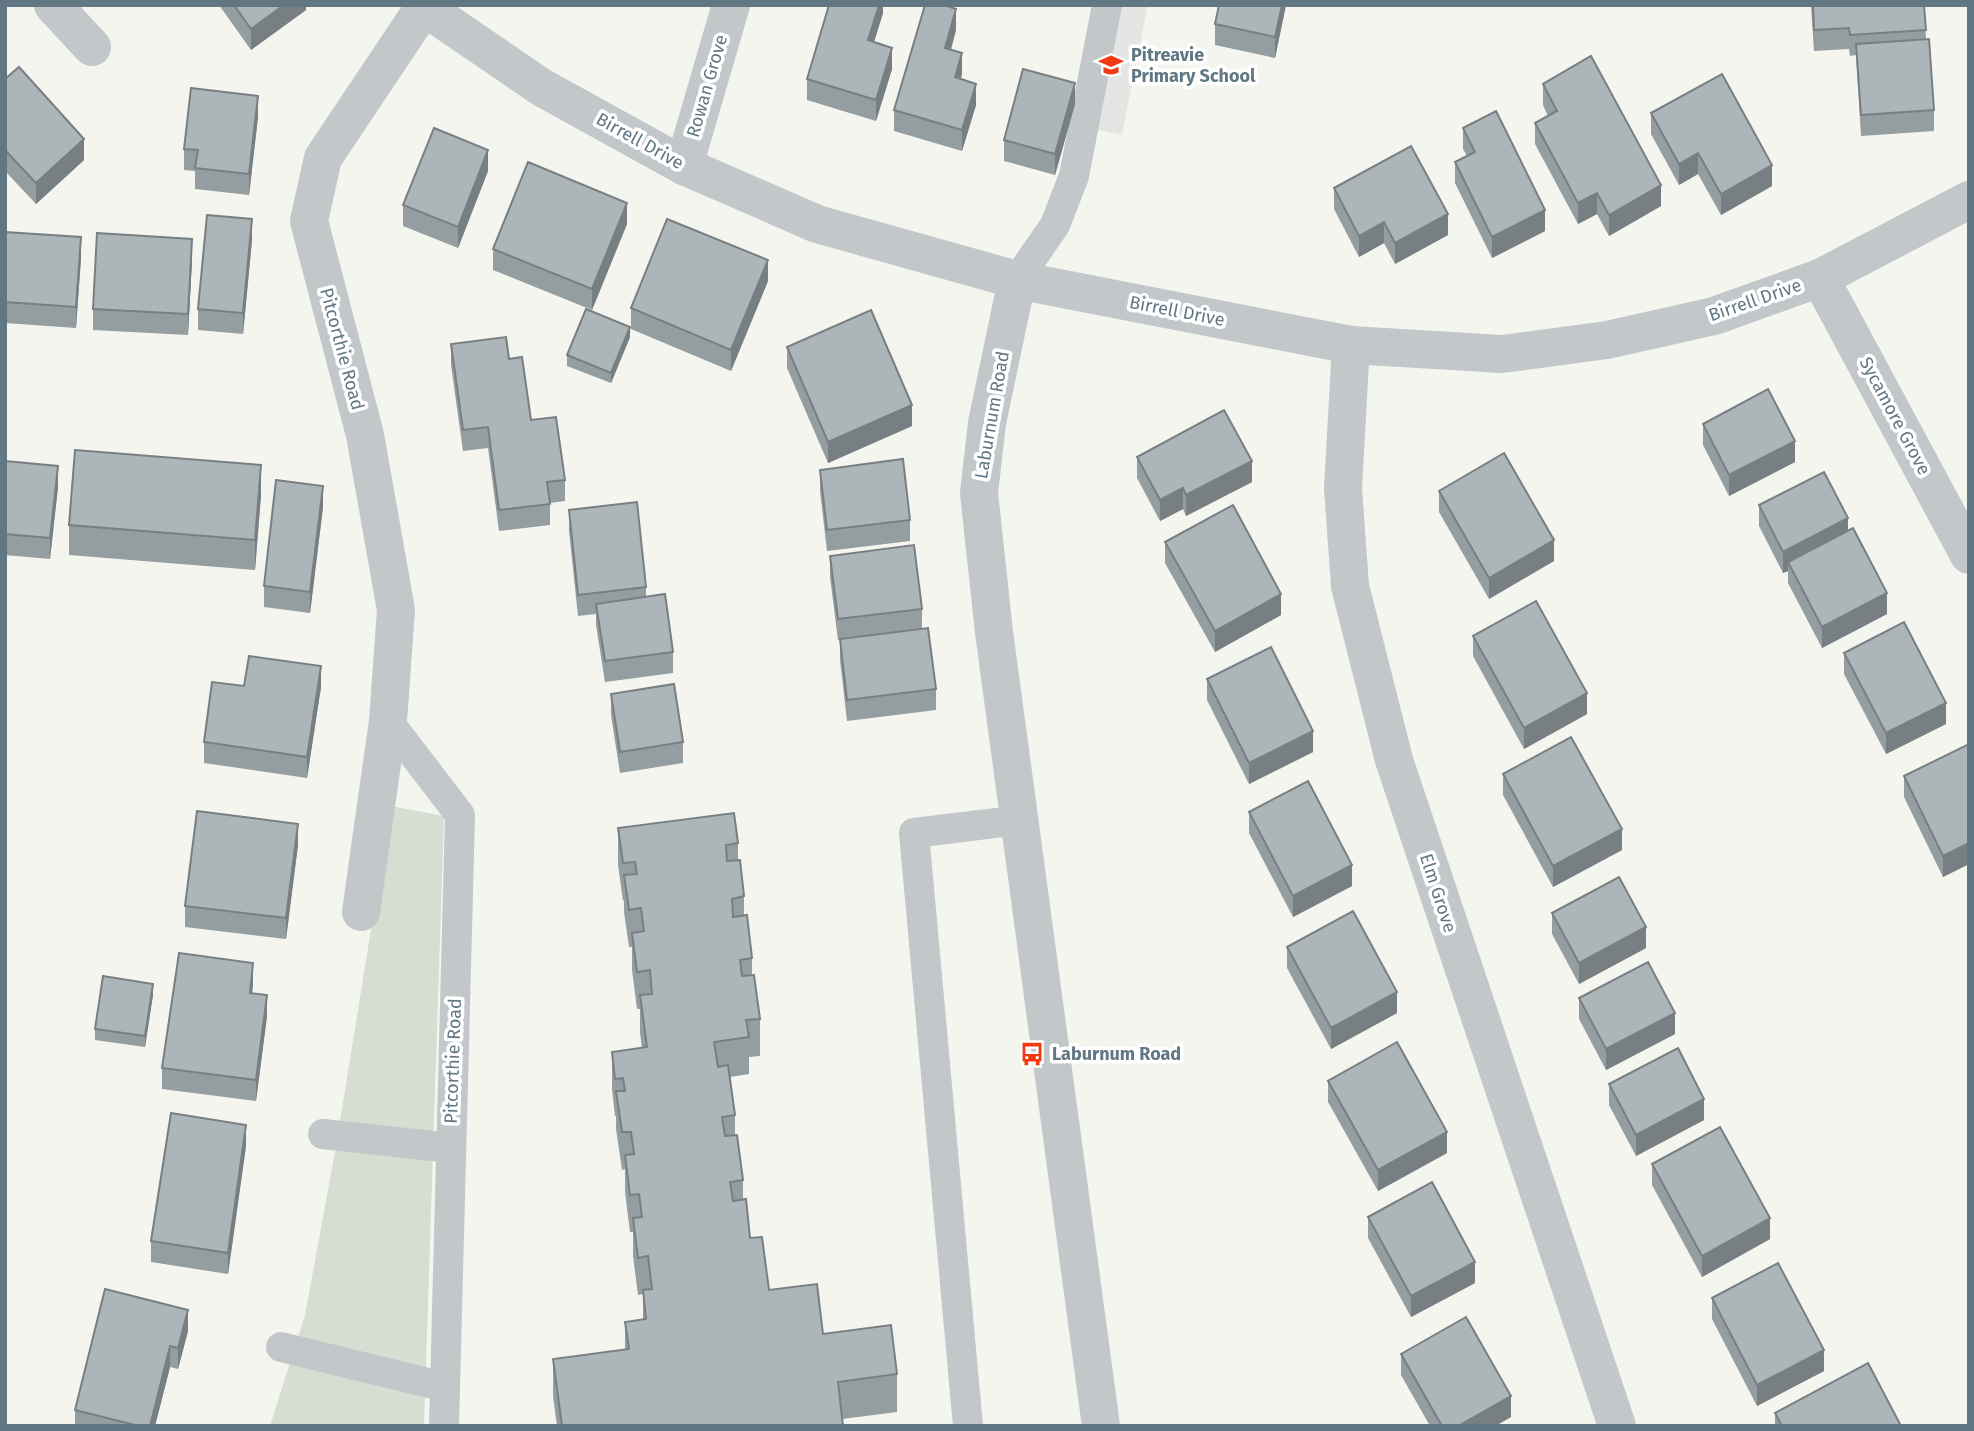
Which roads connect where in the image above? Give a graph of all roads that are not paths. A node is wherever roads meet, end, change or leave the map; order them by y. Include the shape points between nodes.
1 (54, 5) edge
2 (731, 5) edge
3 (1107, 5) edge
4 (422, 6) edge
5 (92, 47) dead end
6 (684, 166) junction
7 (1969, 200) edge
8 (1820, 278) junction
9 (1017, 280) junction
10 (1351, 345) junction
11 (1969, 555) edge
12 (388, 721) junction
13 (1020, 820) junction
14 (361, 912) dead end
15 (323, 1134) dead end
16 (451, 1148) junction
17 (281, 1347) dead end
18 (445, 1387) junction
19 (444, 1426) edge
20 (968, 1426) edge
21 (1101, 1426) edge
22 (1617, 1426) edge

1 - 5 street
2 - 6 street, Rowan Grove
3 - 9 lane via 1074,176 1055,225
4 - 6 street, Birrell Drive via 541,88
4 - 12 street, Pitcorthie Road via 323,158 309,221 365,435 396,610
6 - 9 street, Birrell Drive via 817,224
7 - 8 street, Birrell Drive
8 - 10 street, Birrell Drive via 1714,316 1607,340 1502,354
8 - 11 street, Sycamore Grove
9 - 10 street, Birrell Drive
9 - 13 street, Laburnum Road via 987,424 979,493
10 - 22 street, Elm Grove via 1343,488 1350,586 1394,760
12 - 14 street, Pitcorthie Road
12 - 16 lane, Pitcorthie Road via 460,815
13 - 20 lane via 914,833
13 - 21 street, Laburnum Road
15 - 16 lane
16 - 18 lane, Pitcorthie Road
17 - 18 lane
18 - 19 lane, Pitcorthie Road

